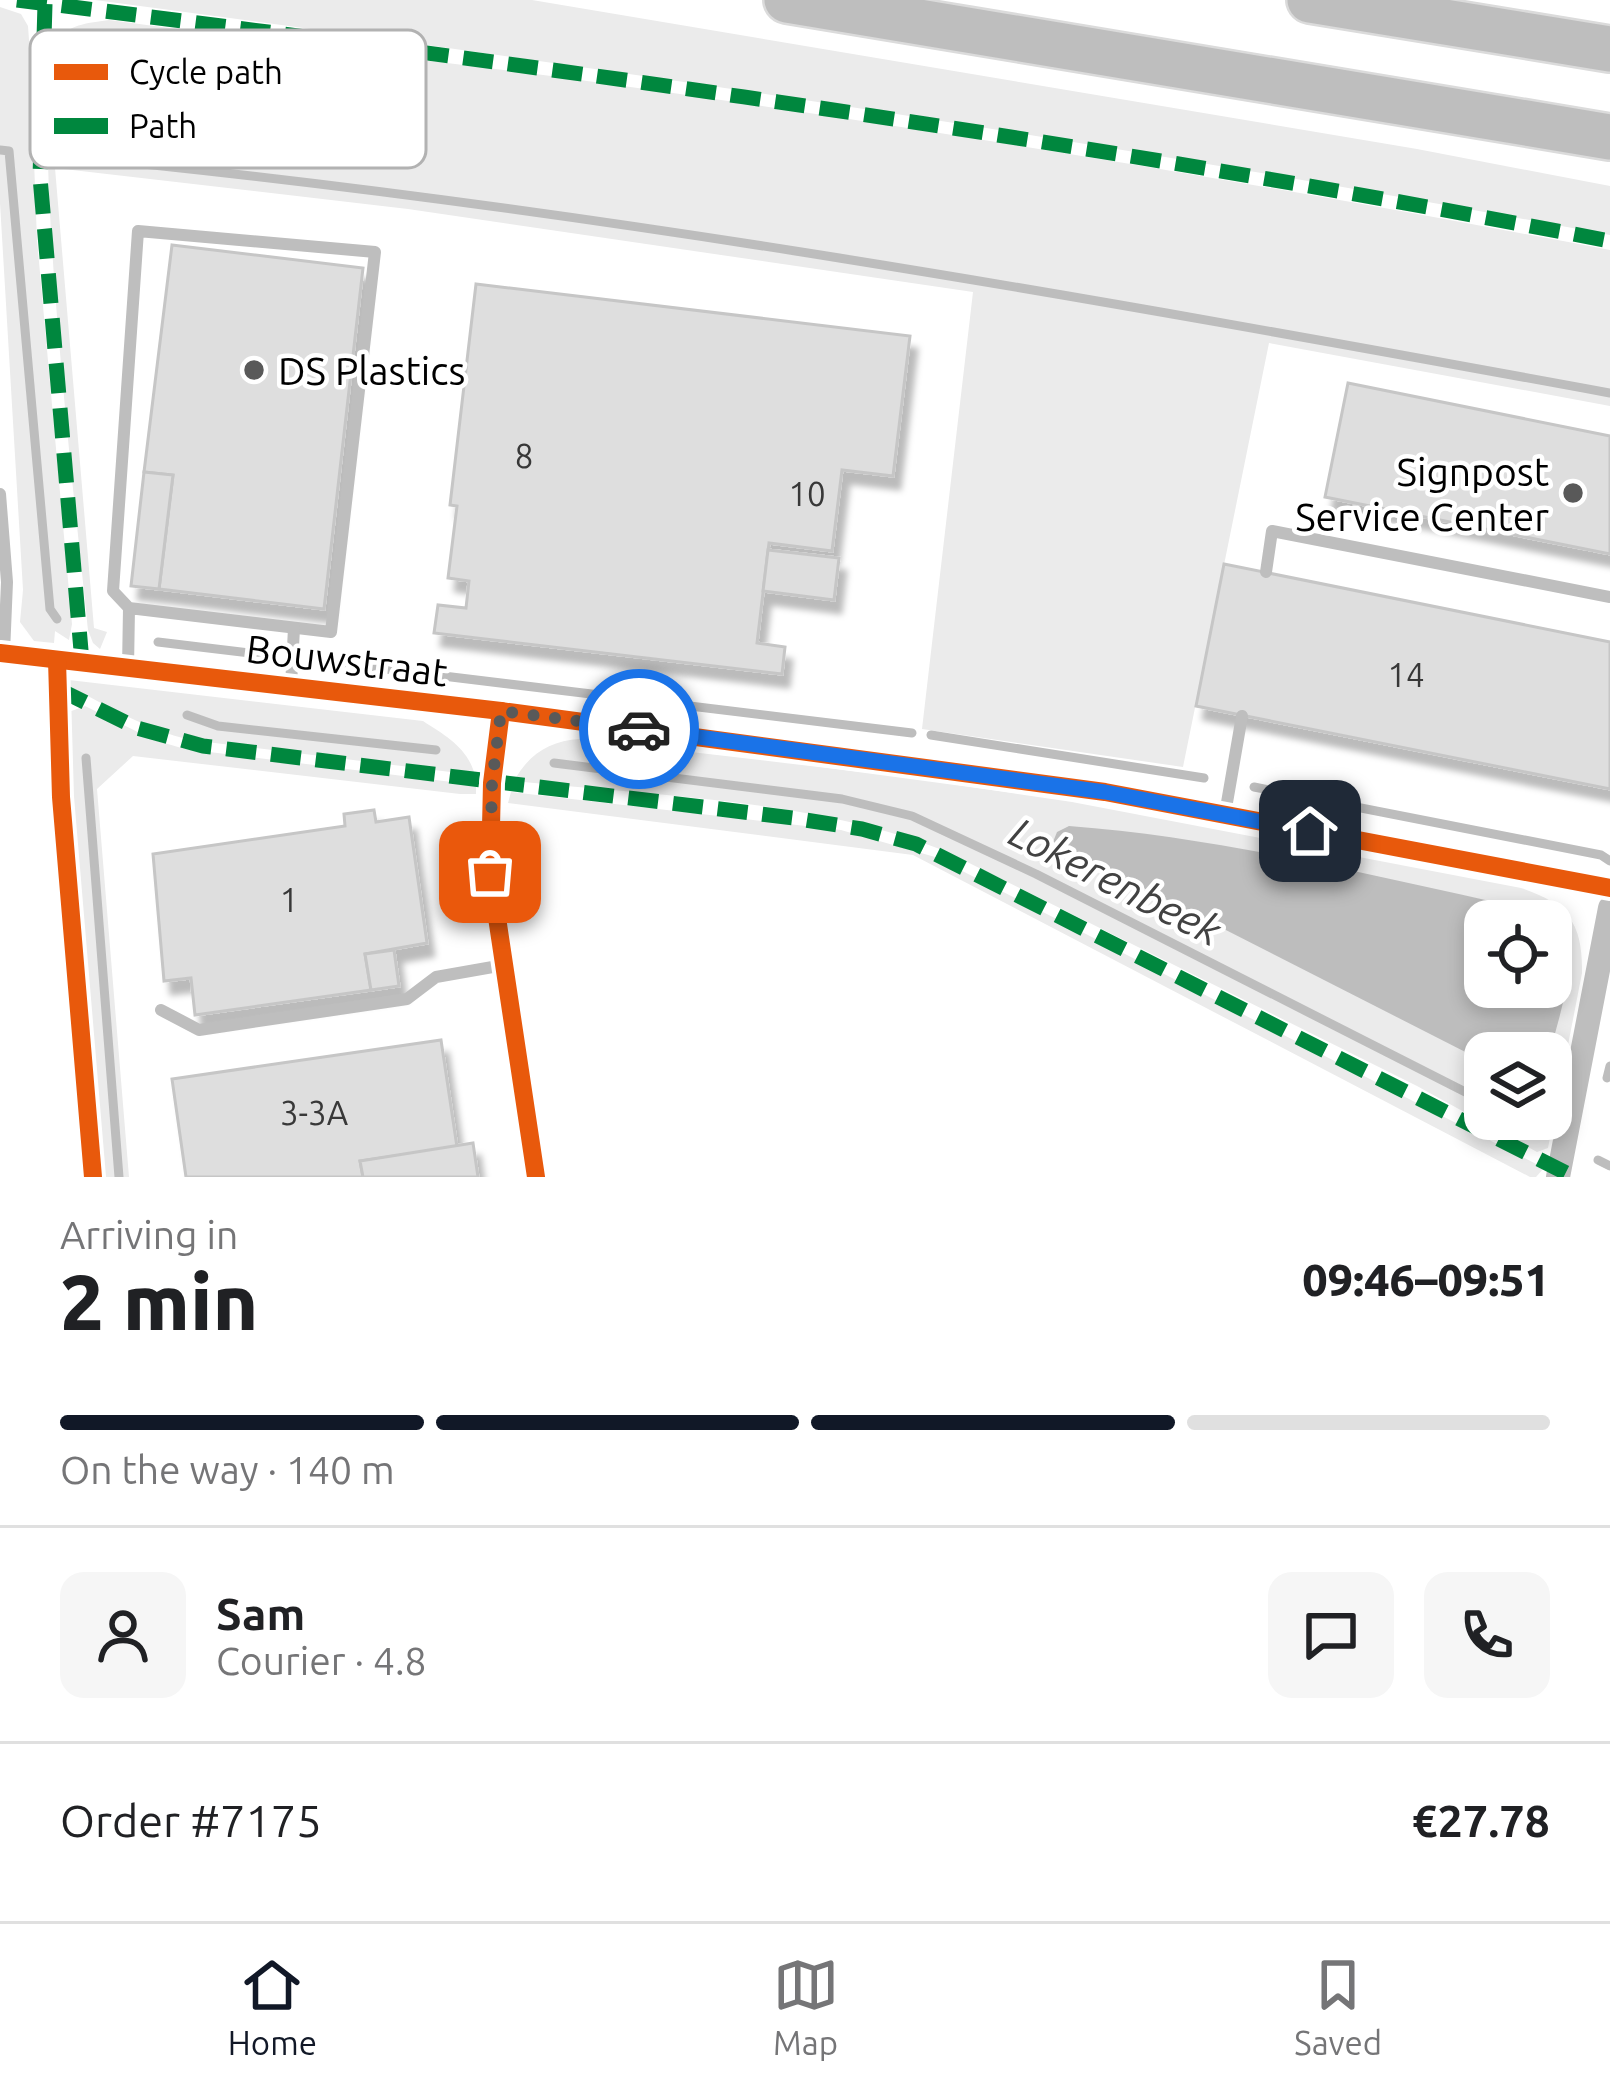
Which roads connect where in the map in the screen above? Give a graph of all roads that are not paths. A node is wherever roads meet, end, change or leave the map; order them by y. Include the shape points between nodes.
1 (787, 0) edge
2 (1310, 0) edge
3 (1610, 49) edge
4 (1610, 137) edge
5 (0, 494) edge
6 (1266, 572) dead end
7 (1610, 598) edge
8 (129, 608) junction
9 (294, 628) junction
10 (2, 653) edge
11 (128, 668) junction
12 (291, 687) junction
13 (501, 711) junction
14 (1242, 716) dead end
15 (1225, 815) junction
16 (1610, 888) edge
17 (1610, 908) edge
18 (504, 965) junction
19 (161, 1010) dead end
20 (536, 1177) edge
21 (1558, 1177) edge

1 - 4 highway
2 - 3 highway
5 - 10 lane
6 - 7 lane via 1272,531
8 - 9 lane
8 - 9 lane via 113,592 138,231 376,252 331,632
8 - 11 lane
9 - 12 lane
10 - 11 street, Bouwstraat
11 - 12 street, Bouwstraat
12 - 13 street, Bouwstraat
13 - 15 street, Bouwstraat
13 - 18 street via 490,872
14 - 15 lane
15 - 16 street, Bouwstraat
17 - 21 street
18 - 19 lane via 436,977 407,999 199,1030
18 - 20 street

